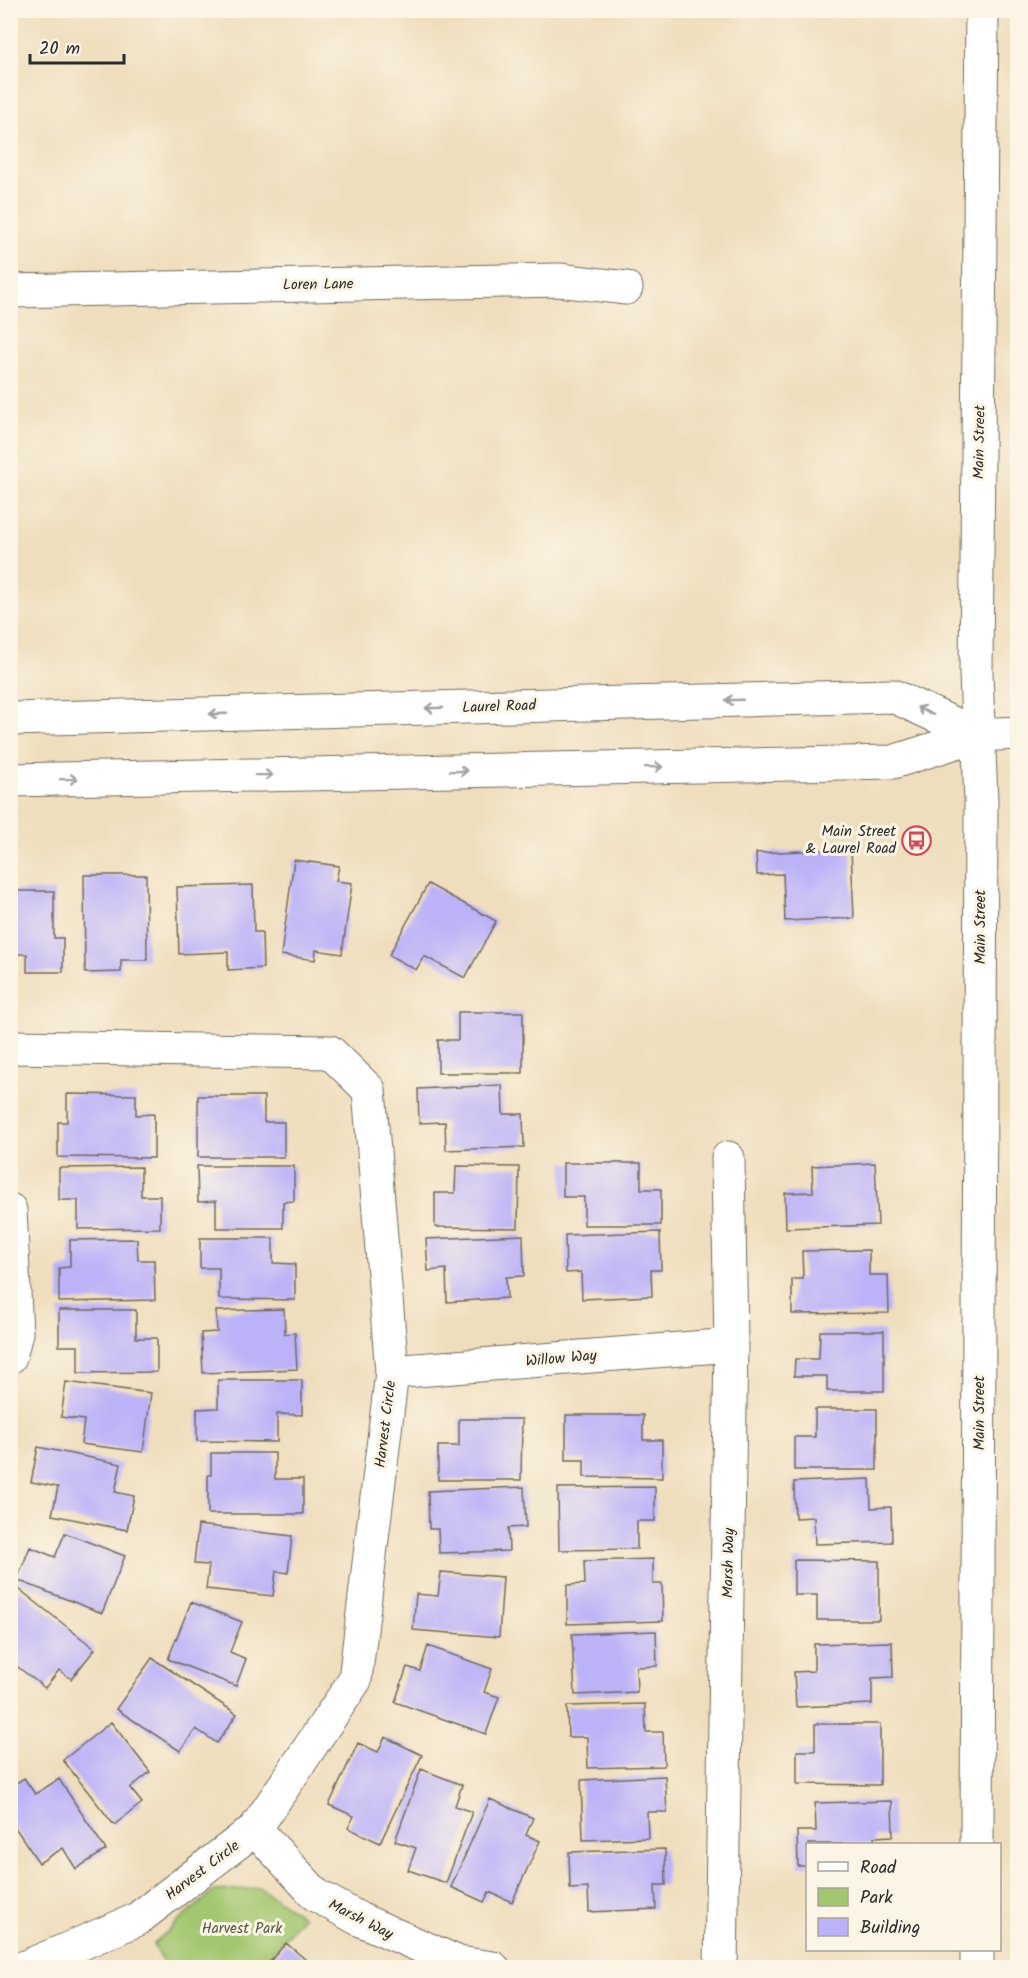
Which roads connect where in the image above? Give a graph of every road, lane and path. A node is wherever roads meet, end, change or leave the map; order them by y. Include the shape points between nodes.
1 (982, 10) edge
2 (626, 288) dead end
3 (10, 291) edge
4 (10, 719) edge
5 (1017, 733) edge
6 (978, 735) junction
7 (10, 780) edge
8 (10, 1047) edge
9 (728, 1158) dead end
10 (10, 1210) edge
11 (731, 1345) junction
12 (10, 1357) edge
13 (392, 1372) junction
14 (255, 1829) junction
15 (977, 1843) edge
16 (977, 1951) edge
17 (23, 1968) edge
18 (493, 1968) edge
19 (721, 1968) edge
20 (976, 1968) edge

1 - 6 main road, Main Street
2 - 3 main road, Loren Lane via 559,280
6 -> 4 main road, Laurel Road via 893,696
5 - 6 main road, Laurel Road
7 -> 6 main road, Laurel Road via 893,762
6 - 15 main road, Main Street via 981,821
8 - 13 main road, Harvest Circle via 330,1052 369,1090
9 - 11 main road, Marsh Way
10 - 12 main road via 16,1332
11 - 13 main road, Willow Way
11 - 19 main road, Marsh Way
13 - 14 main road, Harvest Circle via 354,1680
14 - 17 main road, Harvest Circle via 136,1920
14 - 18 main road, Marsh Way via 316,1895 459,1964
16 - 20 main road

